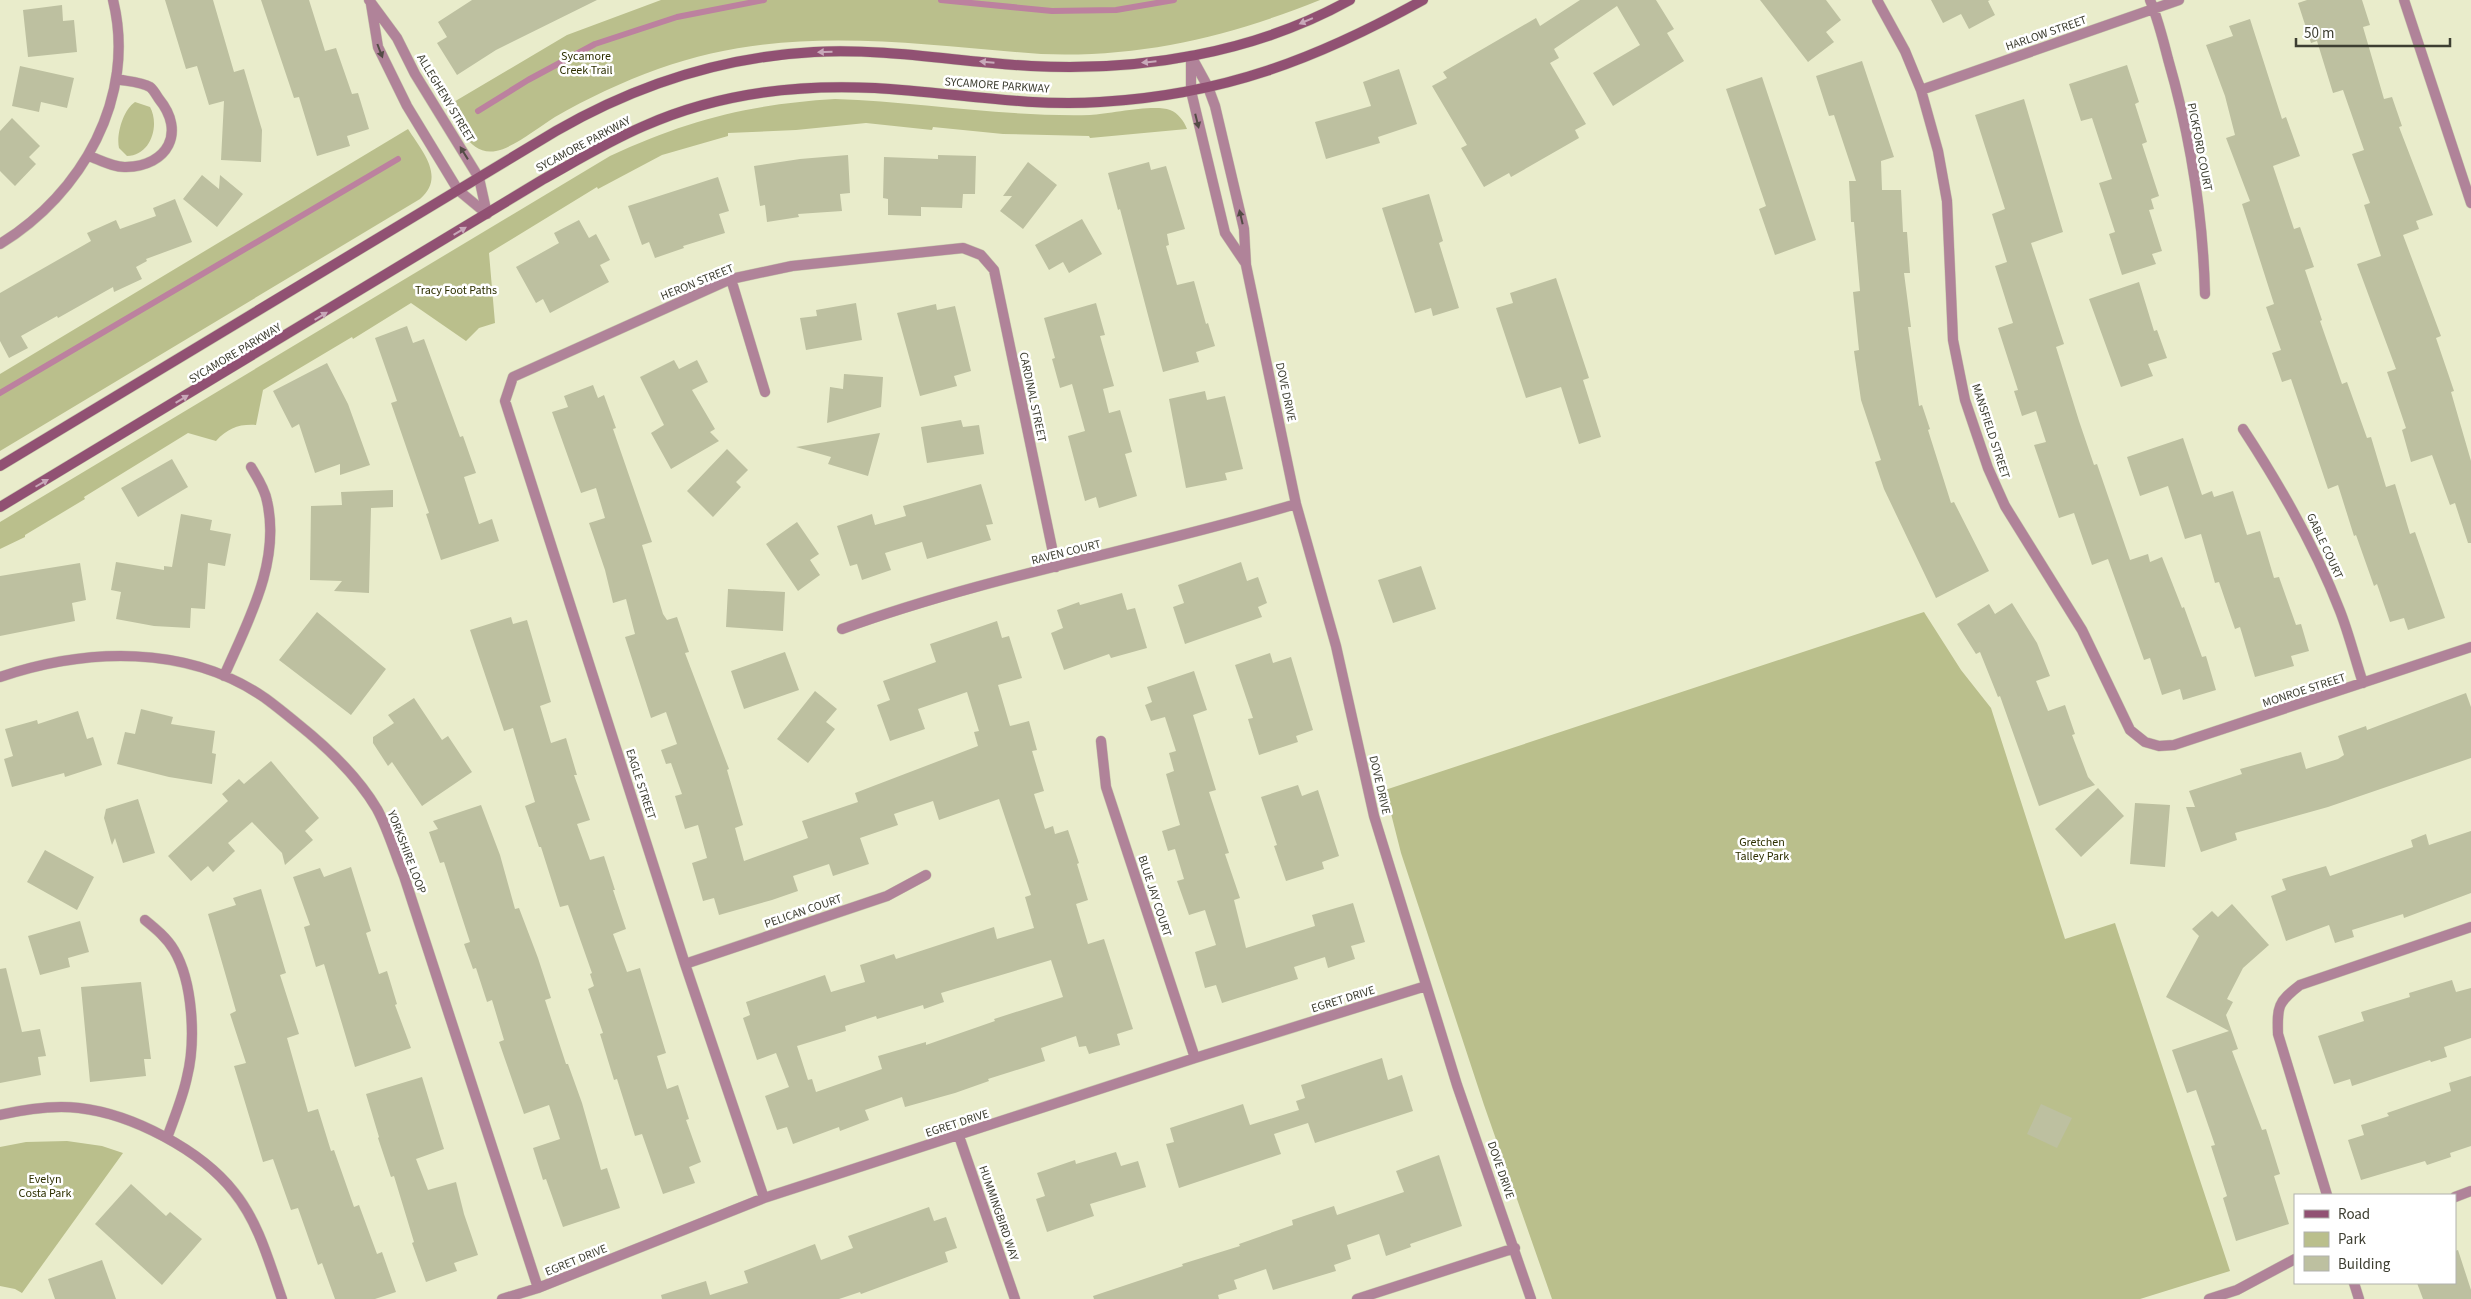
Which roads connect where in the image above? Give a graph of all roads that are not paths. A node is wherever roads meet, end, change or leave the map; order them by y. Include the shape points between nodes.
1 (113, 0) edge
2 (1350, 0) edge
3 (1423, 0) edge
4 (1877, 0) edge
5 (2179, 0) edge
6 (2404, 0) edge
7 (372, 1) edge
8 (2152, 4) edge
9 (1191, 56) junction
10 (116, 79) junction
11 (1208, 87) junction
12 (1921, 90) junction
13 (1191, 91) junction
14 (90, 156) junction
15 (479, 178) junction
16 (458, 190) junction
17 (2471, 203) edge
18 (488, 214) junction
19 (0, 244) edge
20 (964, 248) joint
21 (1246, 265) junction
22 (731, 279) junction
23 (2205, 294) dead end
24 (513, 376) joint
25 (765, 392) dead end
26 (2243, 429) dead end
27 (0, 466) edge
28 (251, 467) dead end
29 (1296, 504) junction
30 (0, 507) edge
31 (1056, 567) junction
32 (842, 629) dead end
33 (2471, 648) edge
34 (224, 676) junction
35 (0, 677) edge
36 (2363, 684) junction
37 (1102, 741) dead end
38 (2145, 742) joint
39 (926, 875) dead end
40 (145, 920) dead end
41 (2471, 927) edge
42 (685, 964) junction
43 (1426, 986) junction
44 (1195, 1058) junction
45 (0, 1115) edge
46 (959, 1136) junction
47 (167, 1138) junction
48 (2471, 1191) edge
49 (2327, 1194) edge
50 (2456, 1197) edge
51 (764, 1198) junction
52 (1515, 1248) junction
53 (2294, 1261) edge
54 (2354, 1284) edge
55 (538, 1288) junction
56 (282, 1299) edge
57 (502, 1299) edge
58 (1015, 1299) edge
59 (1357, 1299) edge
60 (1531, 1299) edge
61 (2209, 1299) edge
62 (2359, 1299) edge

1 - 10 street via 118,47
2 -> 9 main road, SYCAMORE PARKWAY via 1304,22
3 - 11 main road, SYCAMORE PARKWAY via 1324,51 1282,67
4 - 12 street, MANSFIELD STREET via 1905,51
5 - 8 street, HARLOW STREET
6 - 17 street
15 -> 7 street, ALLEGHENY STREET via 415,74 398,38
7 -> 16 street via 378,47
8 - 12 street, HARLOW STREET
8 - 23 street, PICKFORD COURT via 2187,137 2198,201
9 - 11 street, DOVE DRIVE
9 - 13 street, DOVE DRIVE
9 -> 15 main road, SYCAMORE PARKWAY via 1071,67 843,51 736,62 680,76 626,95 589,112
10 - 14 street via 105,120
10 - 14 street via 149,86 168,109 173,128 170,144 161,157 146,165 124,168
11 - 13 main road, SYCAMORE PARKWAY
21 -> 11 street, DOVE DRIVE via 1244,229
12 - 38 street, MANSFIELD STREET via 1938,151 1947,201 1953,340 1965,400 1988,468 2004,506 2082,630 2126,724
13 - 18 main road, SYCAMORE PARKWAY via 1066,103 838,87 762,93 693,109 647,125 587,155
13 -> 21 street, DOVE DRIVE via 1224,233
14 - 19 street via 67,188 41,215
15 - 16 main road, SYCAMORE PARKWAY
15 - 18 street, ALLEGHENY STREET
16 - 18 street
16 - 27 main road, SYCAMORE PARKWAY
30 -> 18 main road, SYCAMORE PARKWAY
20 - 22 street, HERON STREET via 792,266
20 - 31 street, CARDINAL STREET via 982,255 994,270
21 - 29 street, DOVE DRIVE
22 - 24 street, HERON STREET
22 - 25 street
24 - 42 street, EAGLE STREET via 505,401
26 - 36 street, GABLE COURT via 2291,506 2320,565 2340,612
28 - 34 street via 267,499 271,524 270,550 260,593
29 - 31 street, RAVEN COURT via 1221,527
29 - 43 street, DOVE DRIVE via 1336,646 1374,816
31 - 32 street, RAVEN COURT via 894,610
33 - 36 street, MONROE STREET
34 - 35 street, YORKSHIRE LOOP via 203,667 148,656 102,656 32,666
34 - 55 street, YORKSHIRE LOOP via 264,697 322,743 357,780 377,810 404,876
36 - 38 street, MONROE STREET via 2174,746
37 - 44 street, BLUE JAY COURT via 1106,787
39 - 42 street, PELICAN COURT via 887,896
40 - 47 street via 175,951 185,980 193,1037 187,1077
41 - 49 street via 2300,984 2283,998 2277,1015 2278,1034
42 - 51 street, EAGLE STREET
43 - 44 street, EGRET DRIVE
43 - 52 street, DOVE DRIVE
44 - 46 street, EGRET DRIVE
45 - 47 street via 27,1109 78,1108 112,1114
46 - 51 street, EGRET DRIVE
46 - 58 street, HUMMINGBIRD WAY
47 - 56 street via 210,1168 234,1192 258,1231
48 - 50 street
51 - 55 street, EGRET DRIVE
52 - 59 street
52 - 60 street, DOVE DRIVE
53 - 61 street via 2237,1290
54 - 62 street
55 - 57 street, EGRET DRIVE

